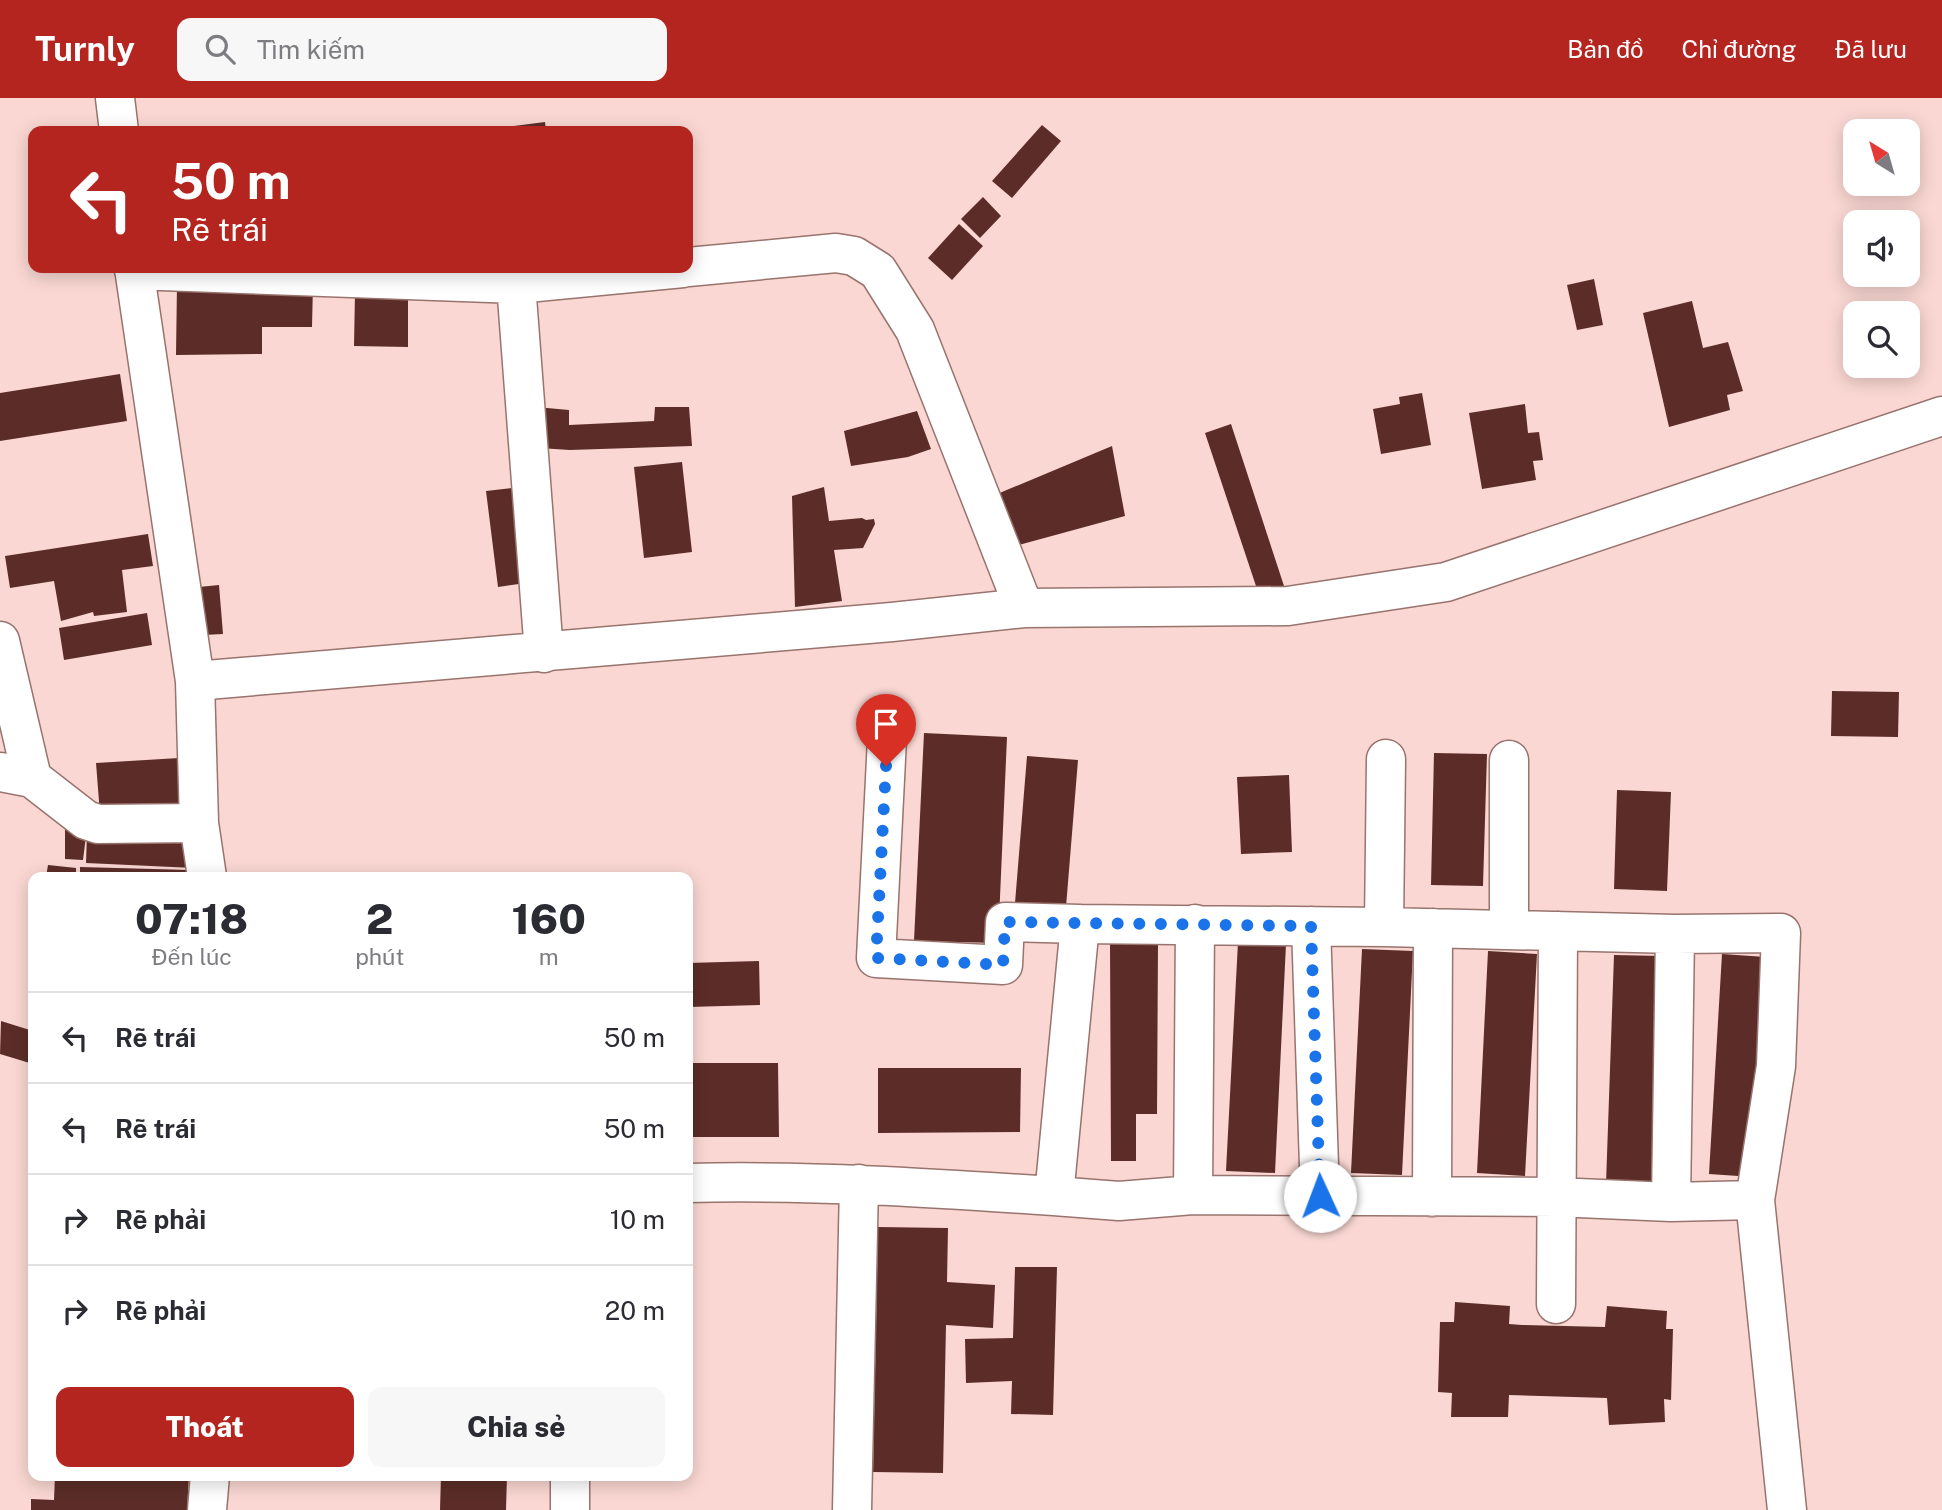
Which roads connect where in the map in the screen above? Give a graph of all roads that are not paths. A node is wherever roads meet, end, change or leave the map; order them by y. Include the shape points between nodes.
1 (115, 98) edge
2 (118, 126) edge
3 (693, 266) edge
4 (135, 273) edge
5 (236, 273) edge
6 (625, 273) edge
7 (516, 284) junction
8 (1942, 415) edge
9 (1024, 608) junction
10 (0, 641) edge
11 (544, 653) junction
12 (195, 681) junction
13 (887, 739) dead end
14 (1386, 759) dead end
15 (1509, 760) dead end
16 (16, 775) edge
17 (199, 823) junction
18 (206, 872) edge
19 (1080, 924) junction
20 (1195, 925) junction
21 (1311, 926) junction
22 (1384, 927) junction
23 (1433, 928) junction
24 (1509, 930) junction
25 (1558, 931) junction
26 (1675, 934) junction
27 (693, 1183) edge
28 (859, 1184) junction
29 (1193, 1195) junction
30 (1054, 1196) junction
31 (1320, 1196) junction
32 (1432, 1197) junction
33 (1555, 1198) junction
34 (1755, 1200) junction
35 (1671, 1202) junction
36 (1556, 1304) dead end
37 (210, 1481) edge
38 (570, 1481) edge
39 (207, 1510) edge
40 (570, 1510) edge
41 (852, 1510) edge
42 (1787, 1510) edge

1 - 2 street
3 - 9 street via 836,253 854,256 878,271 915,330
4 - 12 street
5 - 7 street
6 - 7 street
7 - 11 street
8 - 9 street via 1446,583 1288,606
9 - 11 street
10 - 16 street
11 - 12 street
12 - 17 street
13 - 19 street via 876,958 1003,965 1005,922
14 - 22 street
15 - 24 street
16 - 17 street via 98,824
17 - 18 street
19 - 20 street
19 - 30 street
20 - 21 street
20 - 29 street
21 - 22 street
21 - 31 street
22 - 23 street
23 - 24 street
23 - 32 street
24 - 25 street
25 - 26 street
25 - 33 street
26 - 34 street via 1781,933 1776,1066
26 - 35 street
27 - 28 street
28 - 30 street
28 - 41 street
29 - 30 street via 1119,1201
29 - 31 street
31 - 32 street
32 - 33 street
33 - 35 street
33 - 36 street
34 - 35 street
34 - 42 street
37 - 39 street
38 - 40 street

